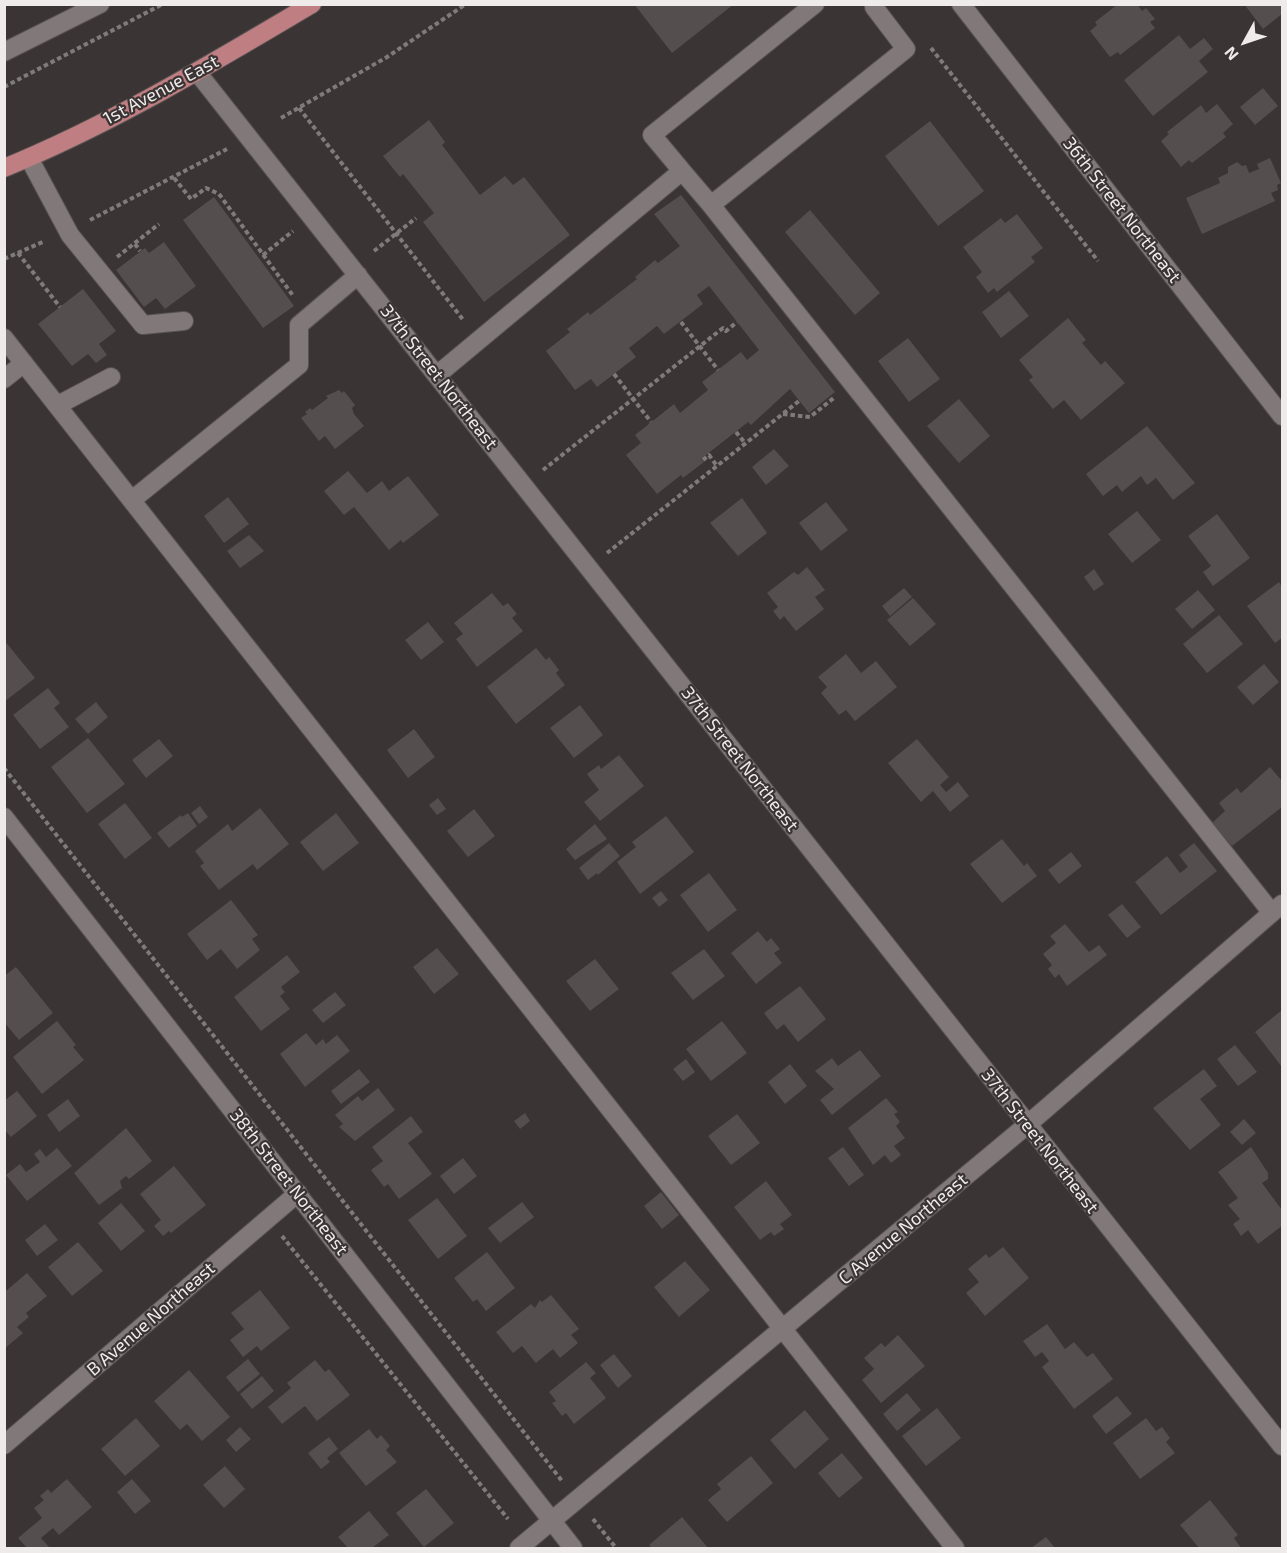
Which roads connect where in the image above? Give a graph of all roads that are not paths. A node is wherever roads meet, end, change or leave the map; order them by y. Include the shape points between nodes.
1 (100, 4) edge
2 (312, 4) edge
3 (815, 4) edge
4 (961, 4) edge
5 (875, 5) edge
6 (4, 52) edge
7 (197, 72) junction
8 (29, 158) junction
9 (4, 168) edge
10 (682, 171) junction
11 (711, 205) junction
12 (358, 275) junction
13 (184, 321) dead end
14 (4, 338) edge
15 (24, 363) junction
16 (436, 375) junction
17 (111, 377) dead end
18 (4, 379) edge
19 (58, 405) junction
20 (1282, 416) edge
21 (132, 500) junction
22 (4, 817) edge
23 (1277, 909) edge
24 (1028, 1125) junction
25 (298, 1194) junction
26 (783, 1331) junction
27 (4, 1445) edge
28 (1282, 1446) edge
29 (552, 1522) junction
30 (519, 1548) edge
31 (573, 1548) edge
32 (954, 1548) edge

1 - 6 street
2 - 7 main road, 1st Avenue East
3 - 10 street via 652,135
4 - 20 street, 36th Street Northeast
5 - 11 street via 906,49
7 - 8 main road, 1st Avenue East
7 - 12 street, 37th Street Northeast
8 - 9 main road, 1st Avenue East
8 - 13 street via 68,231 143,325
10 - 11 street
10 - 16 street
11 - 23 street
12 - 16 street, 37th Street Northeast
12 - 21 street via 299,325 299,365
14 - 15 street
15 - 18 street
15 - 19 street
16 - 24 street, 37th Street Northeast
17 - 19 street
19 - 21 street
21 - 26 street
22 - 25 street, 38th Street Northeast
23 - 24 street, C Avenue Northeast
24 - 26 street, C Avenue Northeast
24 - 28 street, 37th Street Northeast
25 - 27 street, B Avenue Northeast
25 - 29 street, 38th Street Northeast
26 - 29 street, C Avenue Northeast
26 - 32 street
29 - 30 street, C Avenue Northeast
29 - 31 street, 38th Street Northeast

